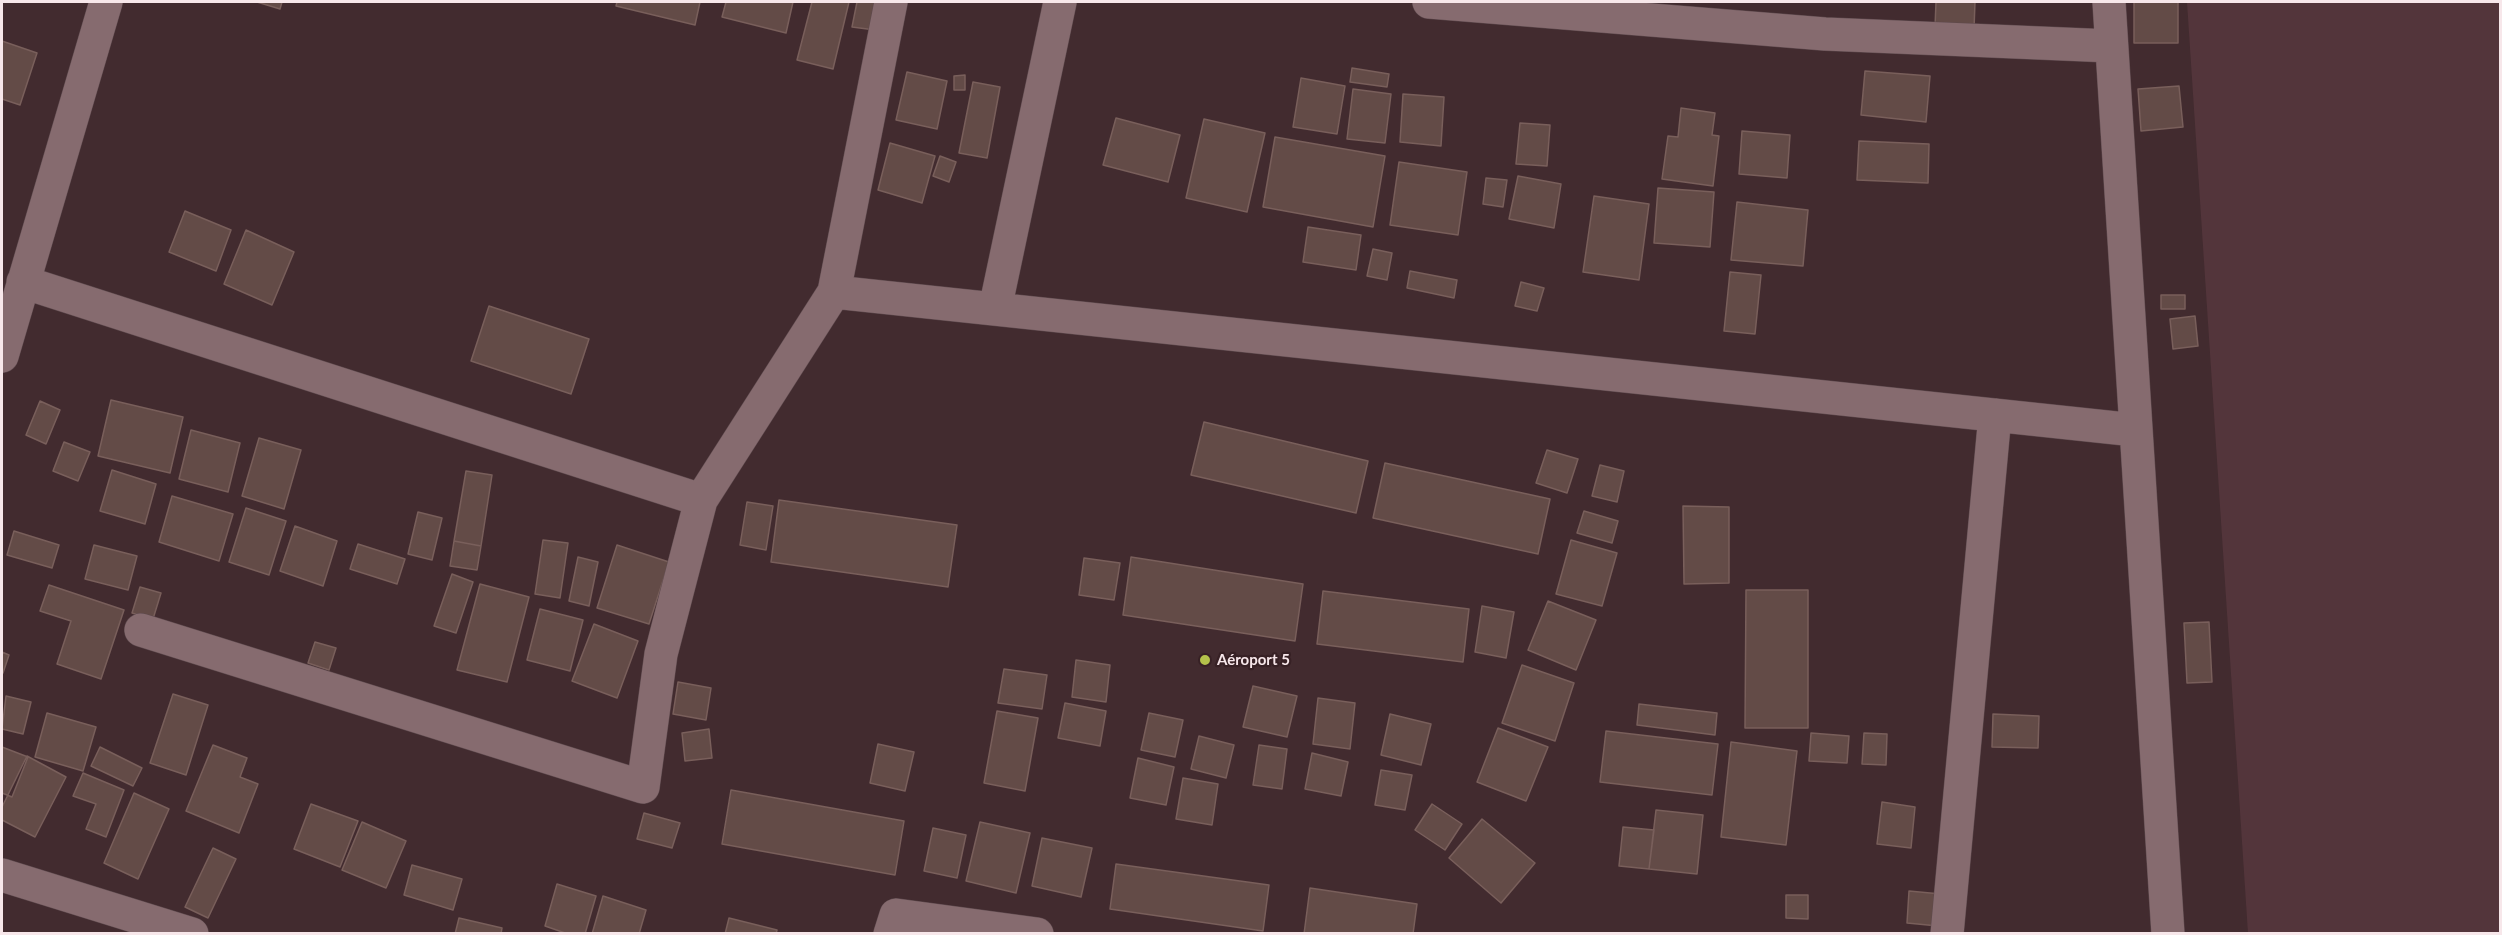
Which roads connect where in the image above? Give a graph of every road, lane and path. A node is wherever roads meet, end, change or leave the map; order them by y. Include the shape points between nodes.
1 (106, 2) edge
2 (891, 2) edge
3 (1060, 2) edge
4 (2109, 2) edge
5 (1443, 3) edge
6 (2111, 46) junction
7 (23, 282) junction
8 (834, 292) junction
9 (994, 309) junction
10 (2, 356) edge
11 (1995, 415) junction
12 (2135, 430) junction
13 (701, 500) junction
14 (141, 630) dead end
15 (2, 875) edge
16 (192, 933) edge
17 (891, 933) edge
18 (1037, 933) edge
19 (1947, 933) edge
20 (2168, 933) edge

1 - 7 street
2 - 8 street
3 - 9 street
4 - 6 street
5 - 6 street via 1825,34
6 - 12 street
7 - 10 street
7 - 13 street
8 - 9 street
8 - 13 street
9 - 11 street
11 - 12 street
11 - 19 street
12 - 20 street
13 - 14 street via 661,654 643,787
15 - 16 street
17 - 18 street via 896,915

